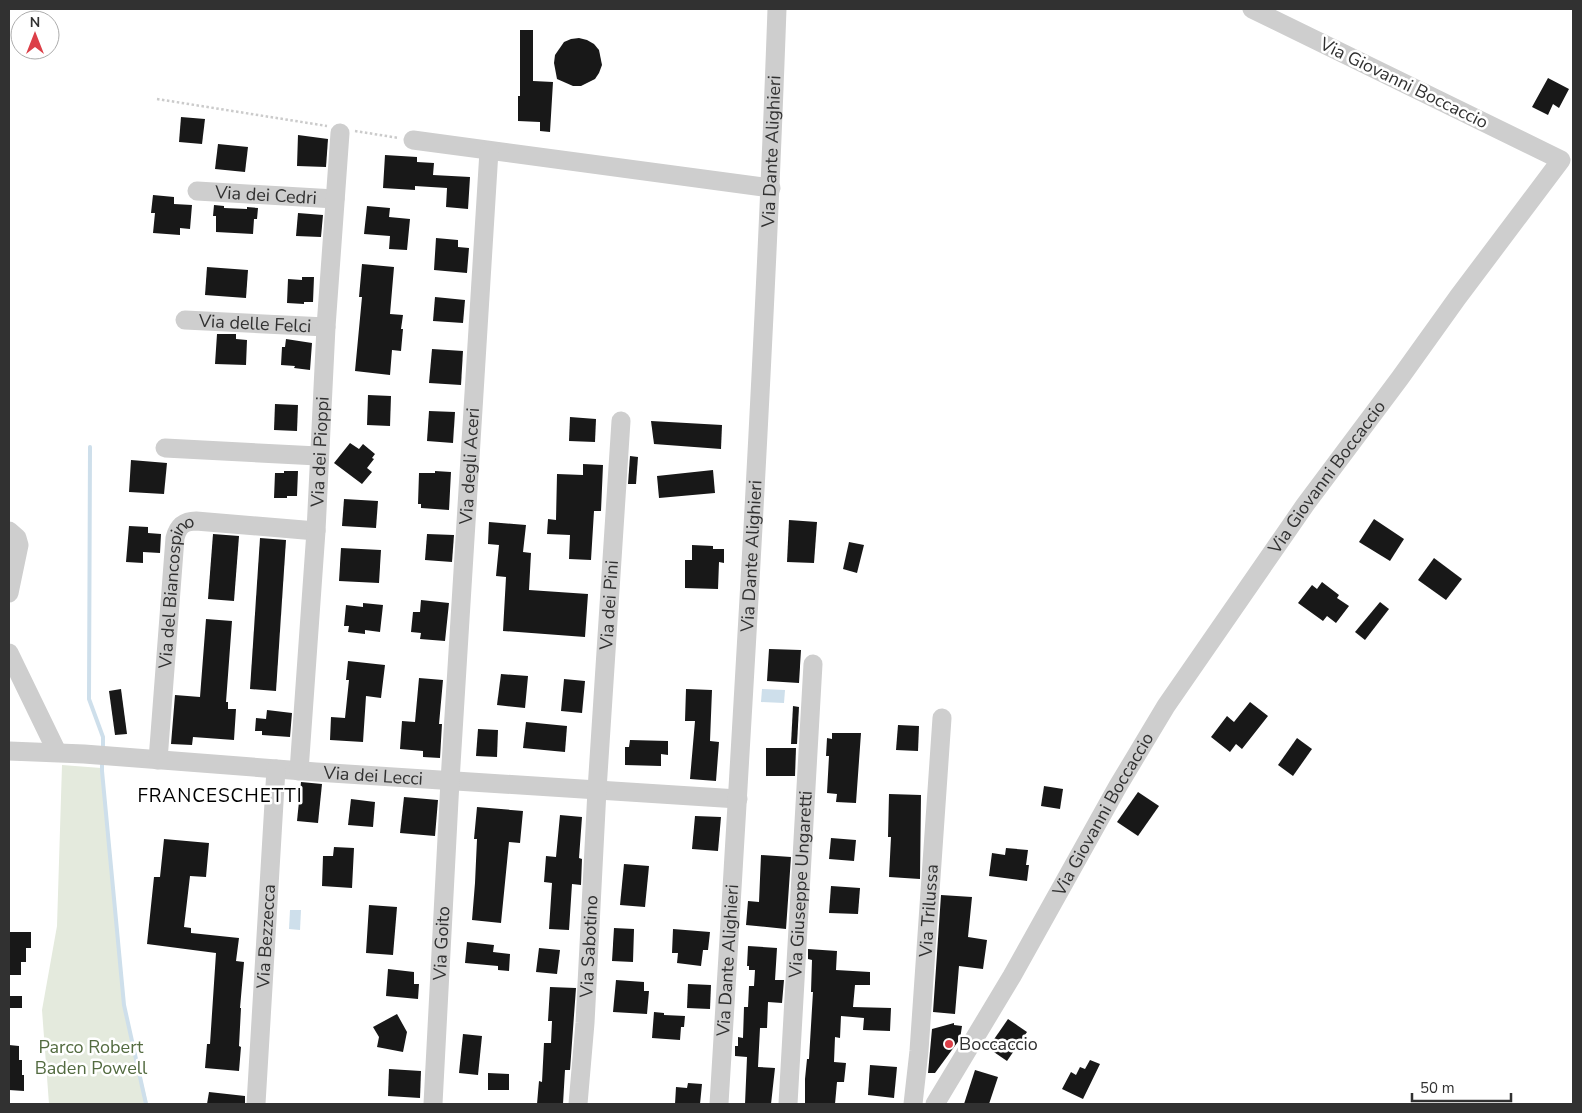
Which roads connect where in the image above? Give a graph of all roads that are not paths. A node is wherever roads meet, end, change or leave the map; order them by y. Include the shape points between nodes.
1 (777, 9) edge
2 (1252, 9) edge
3 (343, 130) road end
4 (412, 140) road end
5 (488, 150) junction
6 (1567, 158) edge
7 (770, 188) junction
8 (197, 191) dead end
9 (335, 199) junction
10 (185, 320) dead end
11 (326, 326) junction
12 (621, 421) dead end
13 (165, 448) dead end
14 (318, 456) junction
15 (316, 531) junction
16 (13, 535) edge
17 (9, 592) edge
18 (9, 653) edge
19 (813, 664) dead end
20 (942, 718) dead end
21 (9, 751) edge
22 (57, 752) junction
23 (158, 760) junction
24 (276, 769) junction
25 (300, 771) junction
26 (450, 781) junction
27 (598, 790) junction
28 (738, 798) junction
29 (256, 1104) edge
30 (433, 1104) edge
31 (578, 1104) edge
32 (719, 1104) edge
33 (788, 1104) edge
34 (913, 1104) edge
35 (935, 1104) edge

1 - 7 street, Via Dante Alighieri
2 - 6 street, Via Giovanni Boccaccio
3 - 9 street, Via dei Pioppi
4 - 5 street
5 - 7 street
5 - 26 street, Via degli Aceri
6 - 35 street, Via Giovanni Boccaccio via 1458,296 1305,506 1166,706
7 - 28 street, Via Dante Alighieri
8 - 9 street, Via dei Cedri
9 - 11 street, Via dei Pioppi
10 - 11 street, Via delle Felci
11 - 14 street, Via dei Pioppi
12 - 27 street, Via dei Pini
13 - 14 street
14 - 15 street, Via dei Pioppi
15 - 23 street, Via del Biancospino via 196,521 180,527 175,538
15 - 25 street, Via dei Pioppi
16 - 17 street via 19,549
18 - 22 street
19 - 33 street, Via Giuseppe Ungaretti
20 - 34 street, Via Trilussa
21 - 22 street, Via dei Lecci
22 - 23 street, Via dei Lecci
23 - 24 street, Via dei Lecci
24 - 25 street, Via dei Lecci
24 - 29 street, Via Bezzecca
25 - 26 street, Via dei Lecci
26 - 27 street, Via dei Lecci
26 - 30 street, Via Goito
27 - 28 street, Via dei Lecci
27 - 31 street, Via Sabotino
28 - 32 street, Via Dante Alighieri

